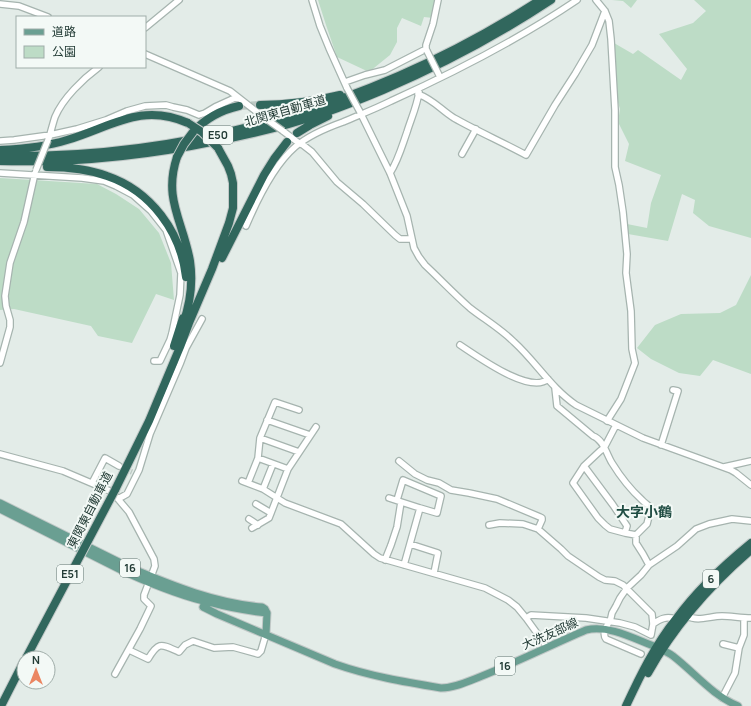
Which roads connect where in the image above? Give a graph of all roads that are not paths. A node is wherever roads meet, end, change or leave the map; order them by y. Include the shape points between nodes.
1 (178, 0) edge
2 (312, 0) edge
3 (438, 0) edge
4 (540, 0) edge
5 (551, 0) edge
6 (577, 0) edge
7 (596, 0) edge
8 (0, 4) edge
9 (605, 11) junction
10 (45, 16) edge
11 (146, 27) edge
12 (426, 50) junction
13 (146, 54) edge
14 (425, 64) junction
15 (98, 68) edge
16 (439, 76) junction
17 (412, 78) junction
18 (346, 85) junction
19 (419, 91) junction
20 (237, 97) junction
21 (260, 105) tunnel mouth
22 (239, 106) tunnel mouth
23 (360, 113) junction
24 (476, 129) junction
25 (296, 133) dead end
26 (49, 137) junction
27 (0, 141) edge
28 (286, 142) dead end
29 (300, 144) junction
30 (0, 150) edge
31 (462, 154) dead end
32 (0, 156) edge
33 (0, 163) edge
34 (35, 172) junction
35 (0, 173) edge
36 (390, 173) junction
37 (246, 226) dead end
38 (411, 239) junction
39 (202, 319) dead end
40 (460, 345) dead end
41 (177, 347) junction
42 (1, 355) edge
43 (154, 361) dead end
44 (0, 363) edge
45 (548, 379) junction
46 (555, 388) junction
47 (673, 390) dead end
48 (299, 410) dead end
49 (267, 420) junction
50 (607, 421) junction
51 (616, 425) junction
52 (316, 427) dead end
53 (310, 435) junction
54 (260, 438) junction
55 (661, 445) junction
56 (604, 448) junction
57 (299, 452) junction
58 (0, 454) edge
59 (258, 458) junction
60 (399, 461) dead end
61 (751, 461) edge
62 (273, 464) junction
63 (119, 466) tunnel mouth
64 (584, 466) junction
65 (724, 467) junction
66 (288, 469) junction
67 (92, 483) junction
68 (751, 485) edge
69 (263, 489) junction
70 (277, 497) junction
71 (389, 498) dead end
72 (118, 499) junction
73 (399, 501) junction
74 (0, 503) edge
75 (256, 504) dead end
76 (420, 508) junction
77 (0, 509) edge
78 (271, 512) junction
79 (249, 519) dead end
80 (751, 521) edge
81 (258, 525) junction
82 (489, 525) dead end
83 (252, 528) dead end
84 (538, 529) junction
85 (625, 533) junction
86 (636, 535) junction
87 (751, 543) edge
88 (410, 544) junction
89 (751, 550) edge
90 (385, 560) junction
91 (404, 565) junction
92 (649, 566) junction
93 (434, 573) junction
94 (150, 580) junction
95 (628, 588) junction
96 (205, 602) junction
97 (267, 613) junction
98 (652, 614) junction
99 (686, 616) junction
100 (526, 618) junction
101 (744, 618) junction
102 (751, 618) edge
103 (660, 619) junction
104 (675, 619) junction
105 (610, 622) junction
106 (653, 624) junction
107 (605, 630) junction
108 (266, 634) junction
109 (744, 635) junction
110 (751, 638) edge
111 (723, 644) dead end
112 (547, 647) junction
113 (659, 648) junction
114 (740, 648) junction
115 (30, 650) edge
116 (129, 650) junction
117 (641, 654) dead end
118 (115, 674) dead end
119 (16, 677) edge
120 (722, 698) junction
121 (2, 706) edge
122 (626, 706) edge
123 (631, 706) edge
124 (738, 706) edge

1 - 11 street
2 - 18 street via 320,26
3 - 12 street
4 - 14 highway, 北関東自動車道 / E50 via 486,33
5 - 17 highway, 北関東自動車道 / E50 via 514,24
6 - 16 street via 511,42
7 - 9 street
8 - 10 street via 19,6
9 - 24 street via 592,45 526,155
9 - 50 street via 613,54 615,167 624,220 626,273 635,360 624,392
12 - 16 street, bridge
12 - 18 street via 399,64 365,75
13 - 20 street via 230,91
14 - 21 highway via 329,98 294,104
14 - 32 highway, 北関東自動車道 / E50 via 328,104 227,133 143,148 55,155
15 - 26 street via 83,80 65,101 56,116
16 - 19 street
17 - 25 highway
17 - 33 highway, 北関東自動車道 / E50 via 350,104 256,133 144,154
18 - 23 street, bridge
19 - 23 street
19 - 24 street via 442,110
19 - 36 street via 398,158
20 - 26 street via 199,115 173,106 145,106
20 - 29 street, bridge
22 - 41 highway, bridge via 210,117 199,125 184,144 173,173 172,196 191,270 188,306
23 - 29 street via 310,136
23 - 36 street
24 - 31 street
26 - 27 street
26 - 34 street, bridge
28 - 41 highway via 249,204
29 - 37 street via 284,159 268,181
29 - 38 street via 395,235
30 - 41 highway, bridge via 53,144 116,122 150,114 176,118 188,123 202,132 218,148 225,158 233,183 232,214 221,246
33 - 41 highway via 94,172 125,184 153,205 176,239 185,270 185,305
34 - 35 street
34 - 42 street via 24,222 10,263 5,296 10,327
34 - 43 street via 109,182 139,200 166,230 180,273 180,288 170,340 160,361
36 - 38 street via 407,216
38 - 45 street via 425,265 471,308 512,339
39 - 72 street via 184,354 127,494
40 - 45 street via 520,380 539,383
41 - 115 highway, 東関東自動車道 / E51, bridge via 115,490
42 - 44 street
45 - 46 street
46 - 50 street via 576,405
46 - 56 street via 557,406 597,438
47 - 55 street via 678,391
48 - 49 street via 275,402
49 - 53 street
49 - 54 street
50 - 51 street
51 - 55 street
51 - 56 street
52 - 53 street
53 - 57 street
54 - 57 street
54 - 59 street
55 - 65 street
56 - 64 street
56 - 86 street via 623,479 651,508 647,524
57 - 66 street
58 - 67 street via 63,471
59 - 62 street
59 - 69 street via 245,482
60 - 84 street via 415,474 451,490 497,500 540,517 542,520
61 - 65 street
62 - 66 street
62 - 69 street
63 - 67 street via 105,458
64 - 85 street via 627,526
64 - 85 street via 573,483 605,526
65 - 68 street
66 - 70 street
67 - 72 street via 106,489
69 - 70 street
70 - 78 street
70 - 90 street via 285,503 341,524 374,554
71 - 73 street
72 - 94 street via 129,512 154,559 155,566
73 - 76 street
73 - 76 street via 403,480 441,496 437,513
73 - 90 street via 397,527
74 - 94 main road, 16
75 - 78 street
76 - 88 street
77 - 94 main road, 16 via 127,573
78 - 81 street via 269,518
79 - 81 street
80 - 92 street via 732,519 699,527
81 - 83 street
82 - 84 street via 523,524
84 - 95 street via 568,556 605,580 620,583
85 - 86 street
86 - 92 street via 636,543
87 - 104 highway, 6 via 718,571
88 - 91 street
88 - 93 street via 438,553
89 - 99 highway
90 - 91 street
91 - 93 street
92 - 95 street
93 - 100 street via 485,588 512,603
94 - 96 main road, 16
94 - 97 main road, 16 via 212,598 262,607
94 - 116 street via 144,599 151,606
95 - 98 street
95 - 105 street via 612,613
96 - 97 main road, 16
96 - 108 main road, 大洗友部線 / 16 via 203,607
97 - 108 main road
98 - 103 street
98 - 106 street
99 - 101 street via 691,619 716,616
99 - 113 highway
100 - 105 street via 531,615 577,617
100 - 112 street
101 - 102 street
101 - 109 street
103 - 104 street
103 - 106 street
104 - 113 highway, 6
105 - 106 street via 635,627 651,635
105 - 107 street
107 - 112 main road, 大洗友部線 / 16 via 586,630
107 - 113 main road, 大洗友部線 / 16 via 624,634
107 - 117 street via 604,636 607,641
108 - 112 main road, 大洗友部線 / 16 via 353,670 441,688 451,687 502,668
108 - 116 street via 258,654 233,647 214,648 193,641 178,652 162,645 154,650 148,659
109 - 110 street
109 - 114 street
111 - 114 street
113 - 120 main road, 大洗友部線 / 16 via 678,660
113 - 122 highway, 6 via 640,676
113 - 123 highway
114 - 120 street via 735,673
116 - 118 street
119 - 121 highway
120 - 124 main road, 大洗友部線 / 16

